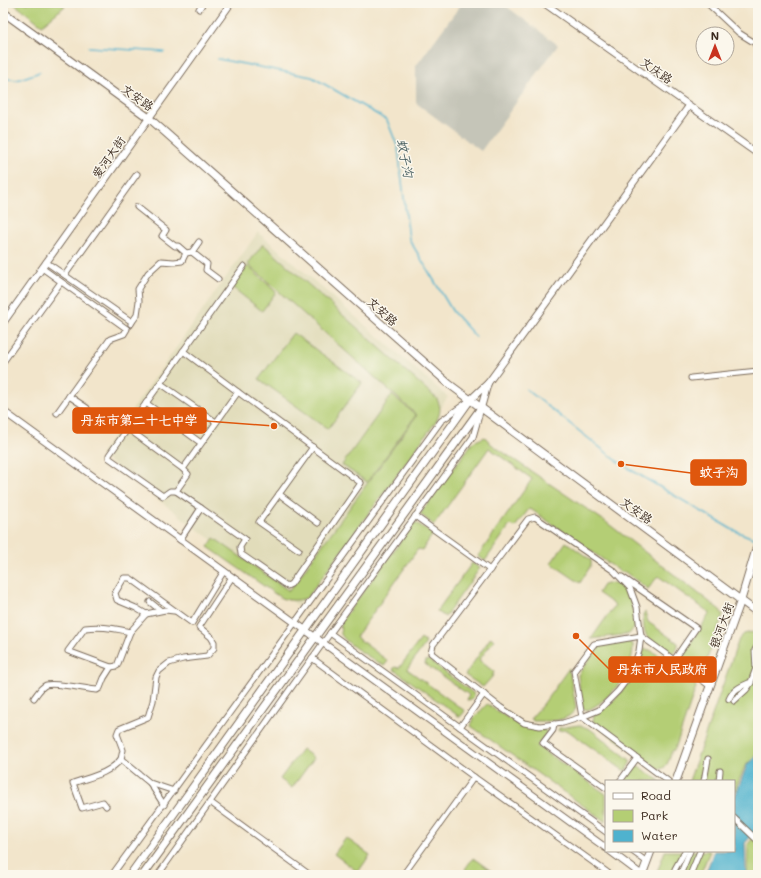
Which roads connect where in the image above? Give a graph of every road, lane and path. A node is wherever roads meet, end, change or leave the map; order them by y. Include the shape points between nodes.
1 (65, 3) edge
2 (70, 3) edge
3 (203, 3) edge
4 (231, 3) edge
5 (544, 3) edge
6 (706, 3) edge
7 (199, 9) dead end
8 (3, 12) edge
9 (758, 37) edge
10 (756, 44) edge
11 (758, 52) edge
12 (689, 106) junction
13 (148, 118) junction
14 (758, 154) edge
15 (137, 174) dead end
16 (137, 206) dead end
17 (199, 242) dead end
18 (189, 253) junction
19 (46, 262) junction
20 (244, 266) dead end
21 (42, 268) junction
22 (65, 275) junction
23 (218, 279) dead end
24 (61, 282) junction
25 (132, 322) junction
26 (3, 323) edge
27 (127, 329) junction
28 (183, 351) junction
29 (3, 362) edge
30 (758, 371) edge
31 (691, 378) dead end
32 (160, 382) junction
33 (488, 383) junction
34 (238, 392) junction
35 (69, 396) junction
36 (470, 400) junction
37 (146, 403) junction
38 (481, 408) junction
39 (3, 411) edge
40 (57, 413) dead end
41 (216, 422) junction
42 (117, 427) dead end
43 (127, 428) junction
44 (201, 443) junction
45 (313, 447) junction
46 (183, 469) junction
47 (176, 491) junction
48 (279, 494) junction
49 (201, 508) junction
50 (415, 516) junction
51 (318, 523) dead end
52 (180, 540) junction
53 (758, 543) edge
54 (299, 550) dead end
55 (490, 570) junction
56 (224, 571) junction
57 (614, 571) junction
58 (232, 577) junction
59 (741, 600) junction
60 (150, 602) dead end
61 (160, 610) junction
62 (176, 611) junction
63 (758, 613) edge
64 (146, 614) junction
65 (192, 623) junction
66 (296, 623) junction
67 (199, 627) junction
68 (305, 630) junction
69 (130, 632) junction
70 (330, 633) junction
71 (641, 636) junction
72 (315, 637) junction
73 (323, 643) junction
74 (758, 645) edge
75 (312, 658) junction
76 (674, 660) junction
77 (111, 667) junction
78 (710, 686) junction
79 (484, 694) junction
80 (34, 698) dead end
81 (732, 700) dead end
82 (582, 717) junction
83 (554, 724) junction
84 (460, 727) junction
85 (637, 758) junction
86 (121, 759) junction
87 (708, 759) dead end
88 (720, 771) dead end
89 (474, 777) junction
90 (621, 780) edge
91 (667, 780) edge
92 (676, 780) edge
93 (704, 780) edge
94 (719, 780) edge
95 (150, 783) junction
96 (605, 787) edge
97 (174, 791) junction
98 (210, 802) junction
99 (164, 805) junction
100 (106, 806) dead end
101 (735, 819) edge
102 (605, 831) edge
103 (757, 840) dead end
104 (605, 847) edge
105 (611, 852) edge
106 (633, 852) edge
107 (651, 852) edge
108 (684, 852) edge
109 (690, 852) edge
110 (700, 852) edge
111 (647, 862) junction
112 (112, 875) edge
113 (130, 875) edge
114 (143, 875) edge
115 (158, 875) edge
116 (310, 875) edge
117 (403, 875) edge
118 (611, 875) edge
119 (642, 875) edge
120 (674, 875) edge
121 (680, 875) edge
122 (690, 875) edge

1 - 2 street
3 - 7 street
4 - 13 street, 爱河大街
5 - 12 street, 文庆路
6 - 10 street via 739,33
8 - 13 main road, 文安路
9 - 10 street
10 - 11 street
12 - 14 street, 文庆路
12 - 33 street
13 - 19 street, 爱河大街
13 - 36 main road, 文安路
15 - 22 street
16 - 18 street via 166,230 162,236
17 - 18 street
18 - 23 street via 207,264 206,270
18 - 25 street via 182,261 161,261 148,273 138,289 138,315
19 - 21 street, 爱河大街
19 - 22 street
20 - 28 street
21 - 24 street
21 - 26 street, 爱河大街
22 - 25 street
24 - 27 street
24 - 29 street
25 - 27 street
27 - 35 street via 124,334 110,339
28 - 32 street
28 - 34 street
30 - 31 street
32 - 37 street
32 - 41 street
33 - 36 street
33 - 38 street
34 - 41 street
34 - 45 street
35 - 40 street
35 - 42 street via 87,408 88,414 109,428
36 - 38 main road, 文安路
36 - 66 street via 441,421
36 - 68 main road
37 - 43 street
37 - 44 street
38 - 50 street via 473,437
38 - 59 main road, 文安路
38 - 72 main road
39 - 52 street
41 - 44 street
43 - 46 street
43 - 47 street via 109,458 163,496 170,491
44 - 46 street
45 - 48 street
45 - 49 street via 361,483 291,584 287,586 241,554 240,547 245,539
46 - 47 street via 188,474
47 - 49 street
48 - 51 street
48 - 54 street via 259,522
49 - 52 street
50 - 55 street
50 - 70 street
52 - 56 street
53 - 59 main road, 银河大街
55 - 57 street via 528,518 535,517
55 - 79 street via 433,645 431,653
56 - 58 street
56 - 65 street
57 - 71 street via 630,588 637,607
57 - 76 street via 696,628
58 - 66 street
58 - 67 street
59 - 63 main road, 文安路
59 - 78 main road, 银河大街
60 - 61 street
61 - 62 street
61 - 64 street
62 - 64 street via 130,578 124,578 115,593 117,600
62 - 65 street
64 - 69 street
65 - 67 street
66 - 68 street
66 - 97 street
67 - 86 street via 211,637 214,648 206,656 169,663 158,671 148,717 119,729 117,734 123,750
68 - 72 street
68 - 113 main road
69 - 77 street via 117,666
69 - 77 street via 114,628 85,628 68,651
70 - 73 street
70 - 84 street
71 - 76 street
71 - 82 street via 639,651 630,674 618,691 599,710
71 - 82 street via 594,644 574,671
72 - 73 street
72 - 114 main road
73 - 75 street
73 - 104 street
74 - 81 street via 752,682 732,693
75 - 89 street
75 - 98 street
76 - 78 street
77 - 80 street via 100,688 96,690 47,684
78 - 92 main road, 银河大街
79 - 83 street via 524,723 540,726
79 - 84 street
82 - 83 street
82 - 85 street
83 - 96 street via 553,730 543,743
84 - 102 street
85 - 90 street
85 - 91 street
86 - 95 street
86 - 100 street via 108,771 73,784 82,808 103,802
87 - 93 street
88 - 94 street
89 - 117 street
89 - 118 street
95 - 97 street
95 - 99 street
97 - 99 street
98 - 115 street
98 - 116 street
99 - 112 street
101 - 103 street
105 - 119 street
106 - 111 street
107 - 111 main road
108 - 120 street
109 - 121 street
110 - 122 street
111 - 119 main road

